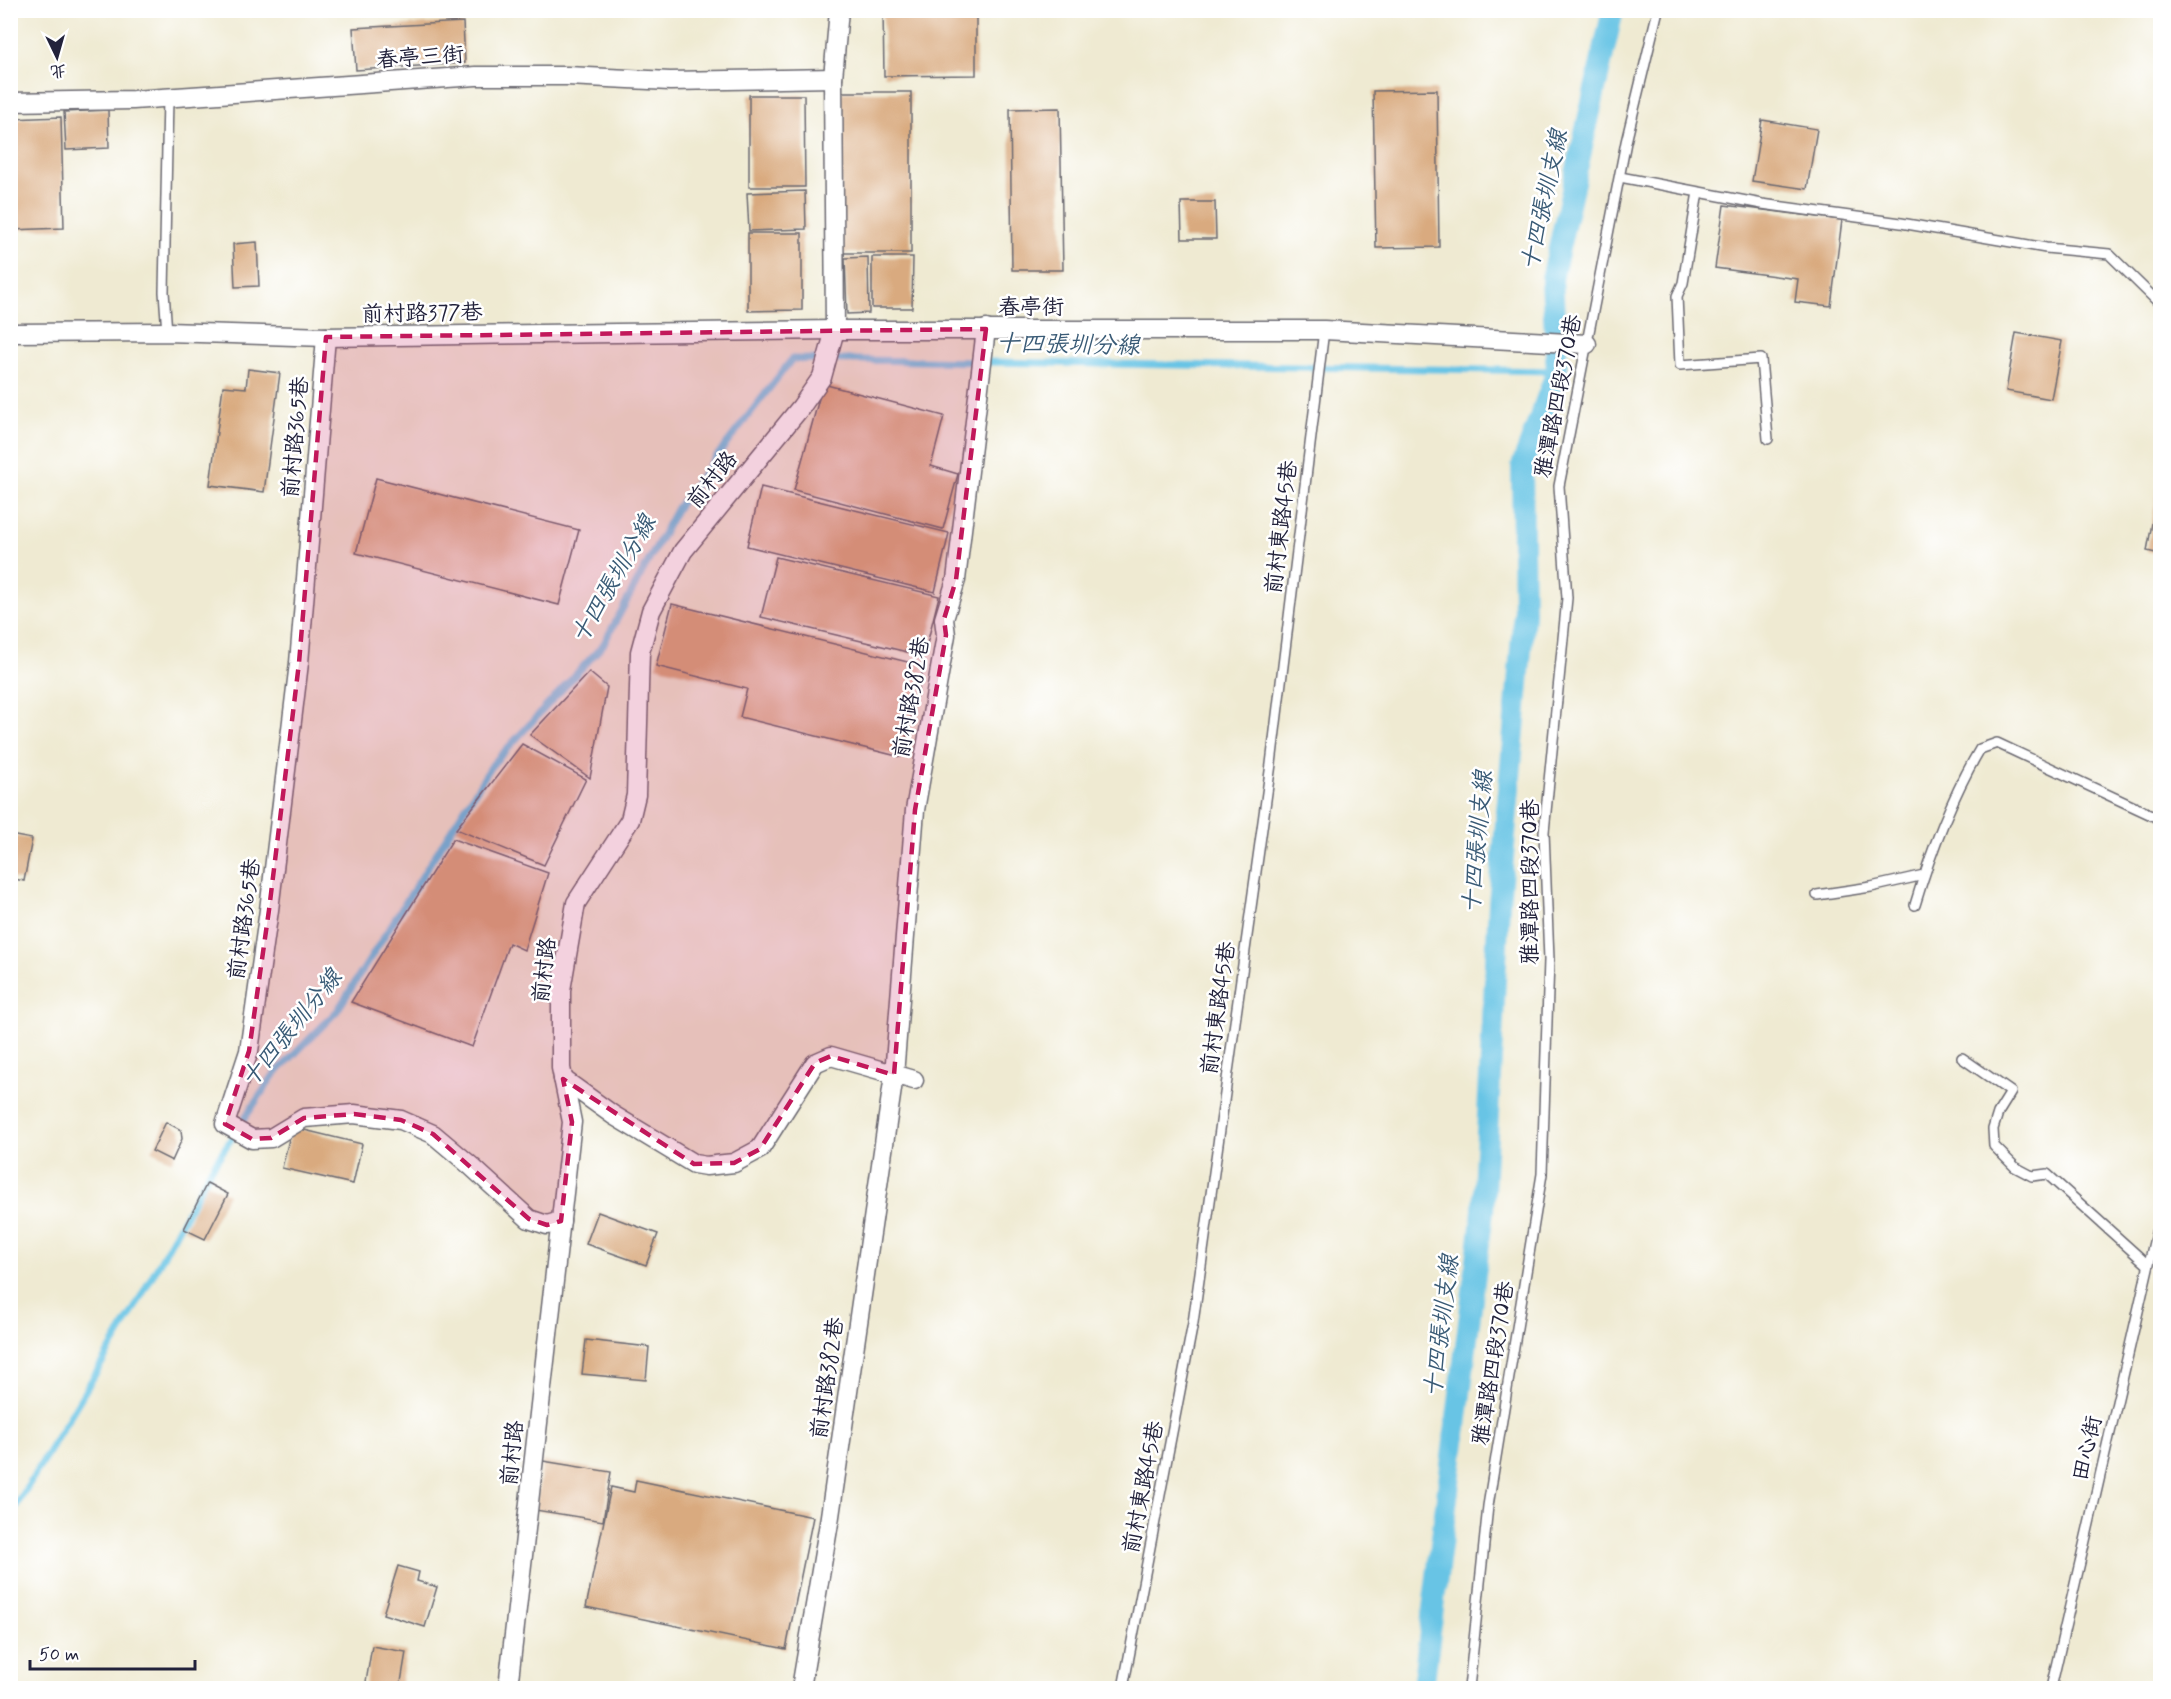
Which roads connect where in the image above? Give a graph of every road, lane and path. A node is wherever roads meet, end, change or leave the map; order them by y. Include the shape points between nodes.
1 (839, 10) edge
2 (1658, 10) edge
3 (833, 78) junction
4 (168, 98) junction
5 (10, 102) edge
6 (1620, 177) junction
7 (1698, 192) junction
8 (2160, 303) edge
9 (835, 330) junction
10 (986, 330) junction
11 (1324, 330) junction
12 (167, 332) junction
13 (10, 333) edge
14 (326, 337) junction
15 (1587, 344) junction
16 (1768, 439) dead end
17 (2160, 819) edge
18 (1924, 875) junction
19 (1817, 896) dead end
20 (1915, 905) dead end
21 (1962, 1058) dead end
22 (894, 1075) junction
23 (563, 1079) junction
24 (914, 1080) dead end
25 (2160, 1216) edge
26 (561, 1221) junction
27 (2148, 1265) junction
28 (508, 1689) edge
29 (801, 1689) edge
30 (1124, 1689) edge
31 (1469, 1689) edge
32 (2051, 1689) edge

1 - 3 street
2 - 6 lane, 雅潭路四段370巷
3 - 4 street, 春亭三街 via 670,81 567,75 476,76
3 - 9 street
4 - 5 street, 春亭三街
4 - 12 lane via 164,292
6 - 7 lane
6 - 15 lane, 雅潭路四段370巷
7 - 8 lane via 2046,248 2109,254
7 - 16 lane via 1683,283 1677,296 1680,365 1761,359
9 - 10 street, 春亭街
9 - 14 street, 前村路377巷
9 - 23 street, 前村路 via 822,377 683,551 651,611 640,652 636,795 630,820 576,903 561,990
10 - 11 street, 春亭街
10 - 22 street, 前村路382巷 via 956,580 945,619 946,635 915,810
11 - 15 street, 春亭街
11 - 30 lane, 前村東路45巷 via 1271,764 1193,1323
12 - 13 street, 前村路377巷
12 - 14 street, 前村路377巷
14 - 26 street, 前村路365巷 via 299,663 269,910 249,1051 225,1124 252,1139 271,1138 304,1118 354,1114 401,1120 433,1134 530,1219 547,1225
15 - 31 lane, 雅潭路四段370巷 via 1558,486 1567,598 1544,831 1549,960 1542,1174 1488,1506
17 - 18 lane via 1996,743 1980,749 1959,784
18 - 19 lane
18 - 20 lane
21 - 27 lane via 2011,1092 1993,1129 1995,1146 2015,1167 2032,1176 2047,1174
22 - 23 street via 831,1056 823,1058 815,1063 760,1149 734,1163 706,1166 694,1164 623,1121
22 - 24 street
22 - 29 street, 前村路382巷 via 831,1511
23 - 26 street, 前村路 via 572,1122
25 - 27 lane, 田心街
26 - 28 street, 前村路
27 - 32 lane, 田心街

